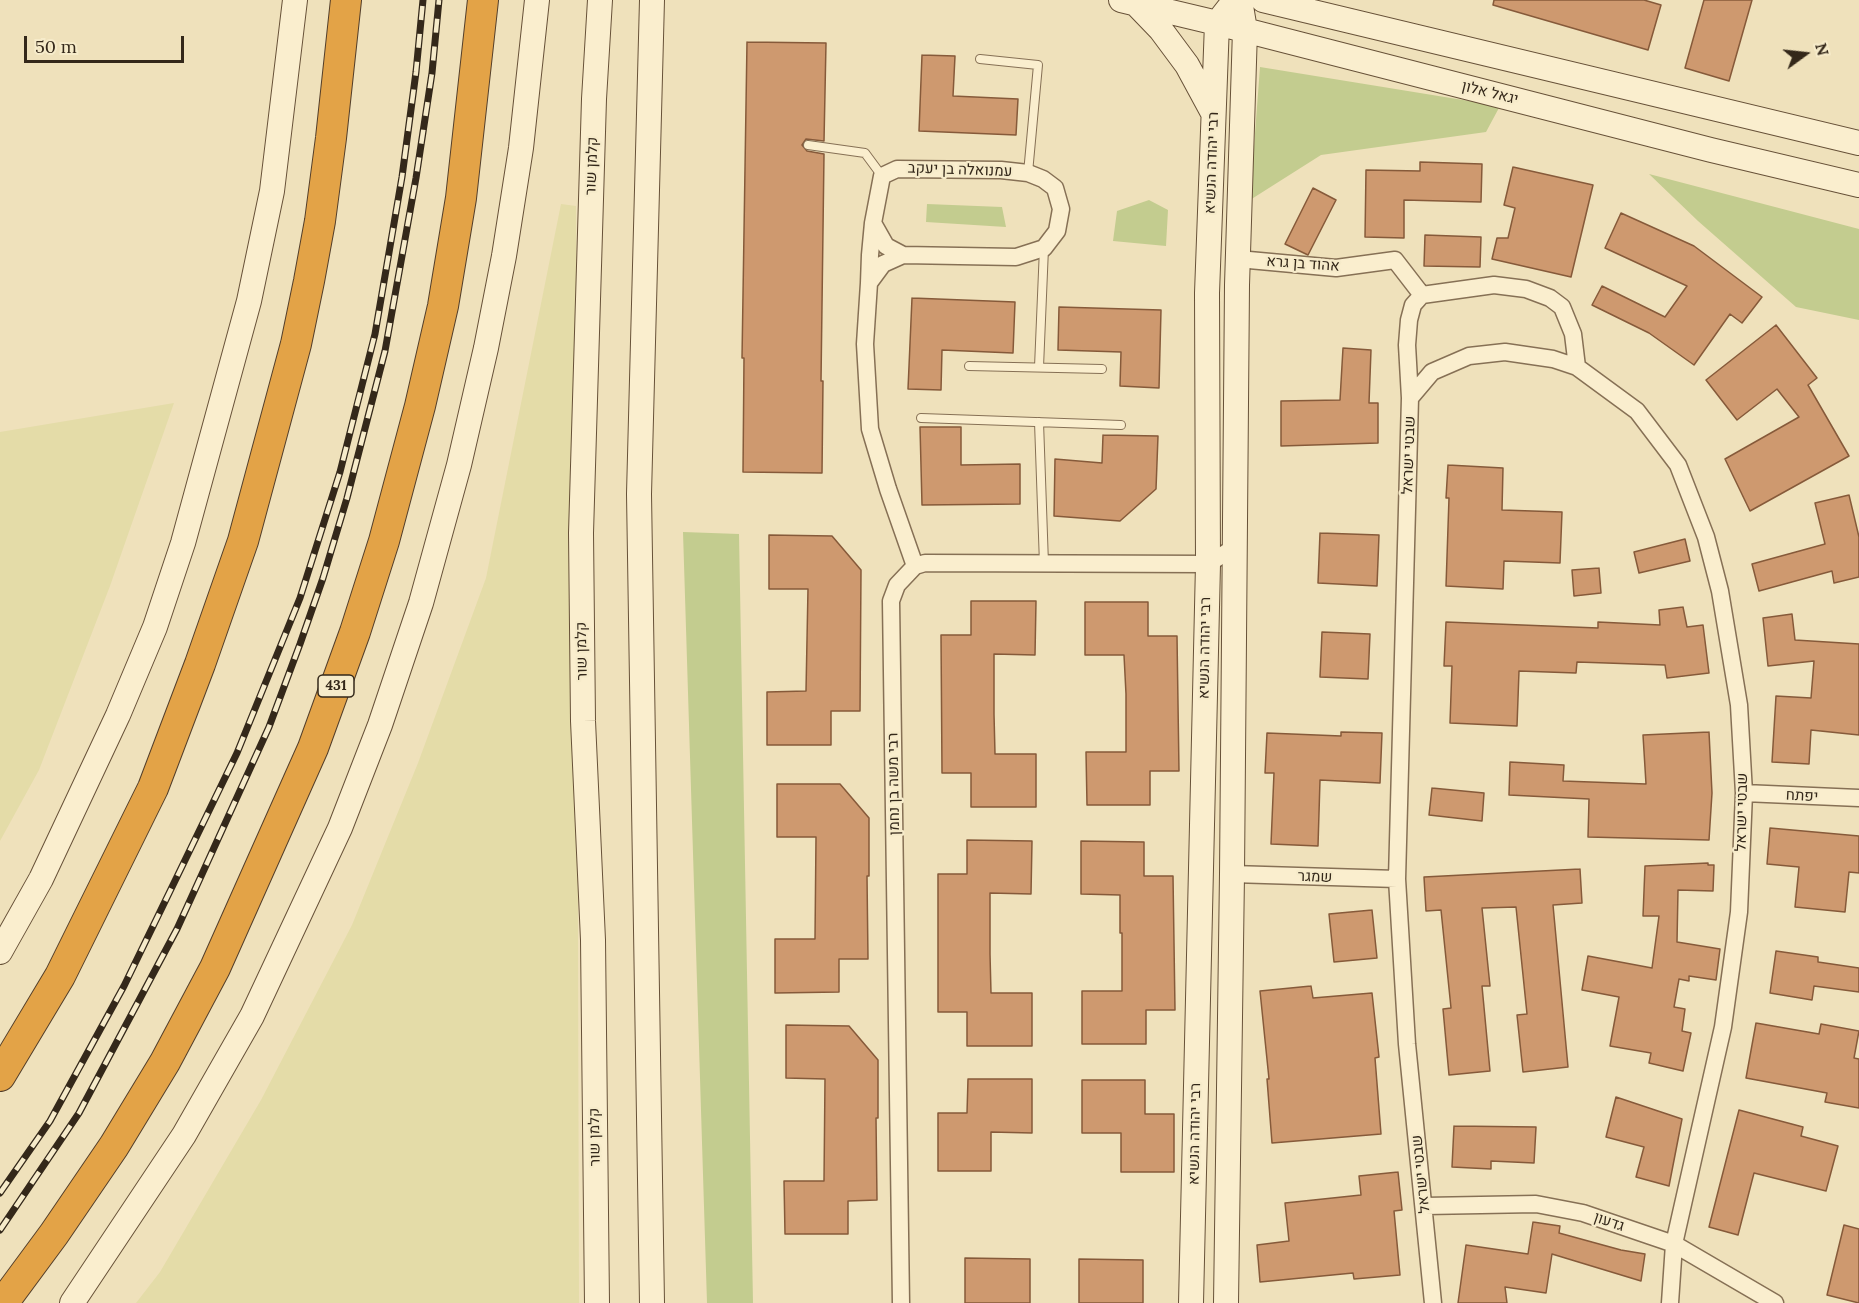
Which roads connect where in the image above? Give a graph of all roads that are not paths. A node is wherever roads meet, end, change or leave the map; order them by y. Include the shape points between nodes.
1 (295, 0) edge
2 (346, 0) edge
3 (483, 0) edge
4 (537, 0) edge
5 (600, 0) edge
6 (655, 0) edge
7 (1235, 0) edge
8 (1240, 0) edge
9 (1263, 0) edge
10 (1128, 2) edge
11 (1217, 22) junction
12 (1245, 30) junction
13 (980, 59) dead end
14 (1214, 114) junction
15 (1859, 143) edge
16 (808, 145) dead end
17 (1028, 173) junction
18 (882, 176) junction
19 (1859, 185) edge
20 (873, 223) junction
21 (1044, 248) junction
22 (903, 255) junction
23 (1238, 259) junction
24 (869, 283) junction
25 (1422, 295) junction
26 (969, 366) dead end
27 (1039, 367) junction
28 (1577, 367) junction
29 (1102, 369) dead end
30 (1410, 398) junction
31 (921, 418) dead end
32 (1039, 422) junction
33 (1121, 424) dead end
34 (1235, 547) junction
35 (1044, 564) junction
36 (1208, 564) junction
37 (915, 566) junction
38 (1235, 585) junction
39 (1744, 793) junction
40 (1859, 798) edge
41 (1232, 874) junction
42 (1397, 879) junction
43 (0, 952) edge
44 (0, 1076) edge
45 (1425, 1206) junction
46 (1674, 1244) junction
47 (3, 1303) edge
48 (72, 1303) edge
49 (597, 1303) edge
50 (652, 1303) edge
51 (901, 1303) edge
52 (1191, 1303) edge
53 (1226, 1303) edge
54 (1433, 1303) edge
55 (1670, 1303) edge
56 (1775, 1303) edge

1 - 43 main road via 273,191 249,300 183,543 155,627 118,715 41,879
2 - 44 highway via 324,197 309,281 243,541 153,788 60,976
3 - 47 highway, 431 via 461,198 443,306 384,541 313,748 215,968 165,1062 114,1146
4 - 48 main road via 521,148 486,348 421,603 380,725 340,828 252,1016 184,1135
5 - 49 main road, קלמן שור via 581,533 583,721 593,940
6 - 50 main road via 651,24 639,494
7 - 11 main road
8 - 12 main road, רבי יהודה הנשיא
9 - 15 main road
10 - 11 main road, יגאל אלון
10 - 14 main road via 1161,30 1187,65
11 - 12 main road, יגאל אלון
11 - 14 main road, רבי יהודה הנשיא
12 - 19 main road, יגאל אלון
12 - 23 main road, רבי יהודה הנשיא
13 - 17 lane via 1038,65
14 - 36 main road, רבי יהודה הנשיא via 1207,293
16 - 18 lane via 865,153
17 - 18 street, עמנואלה בן יעקב via 897,169
17 - 21 street, עמנואלה בן יעקב via 1055,188 1061,209 1057,231
18 - 20 street
20 - 22 street via 886,246
20 - 24 street
21 - 22 street via 1016,257
21 - 27 lane
22 - 24 street via 883,264
23 - 25 street, אהוד בן גרא via 1336,268 1395,260
23 - 34 main road, רבי יהודה הנשיא
24 - 37 street via 865,344 870,429
25 - 28 street via 1494,285 1526,289 1550,298 1562,307 1573,334
25 - 30 street, שבטי ישראל via 1413,305 1409,320
26 - 27 lane
27 - 29 lane
28 - 30 street, שבטי ישראל via 1505,352 1469,356 1432,372
28 - 39 street, שבטי ישראל via 1637,411 1678,465 1706,537 1720,591 1739,705
30 - 42 street, שבטי ישראל
31 - 32 lane
32 - 33 lane
32 - 35 lane
34 - 36 street
34 - 38 main road, רבי יהודה הנשיא
35 - 36 street
35 - 37 street
36 - 38 street
36 - 52 main road, רבי יהודה הנשיא
37 - 51 street, רבי משה בן נחמן via 897,585 891,600
38 - 41 main road, רבי יהודה הנשיא
39 - 40 street, יפתח
39 - 46 street, שבטי ישראל via 1739,912 1723,1027
41 - 42 street, שמגר
41 - 53 main road, רבי יהודה הנשיא
42 - 45 street, שבטי ישראל via 1407,1044
45 - 46 street, גדעון via 1536,1203 1583,1213
45 - 54 street, שבטי ישראל
46 - 55 street, שבטי ישראל
46 - 56 street, גדעון

